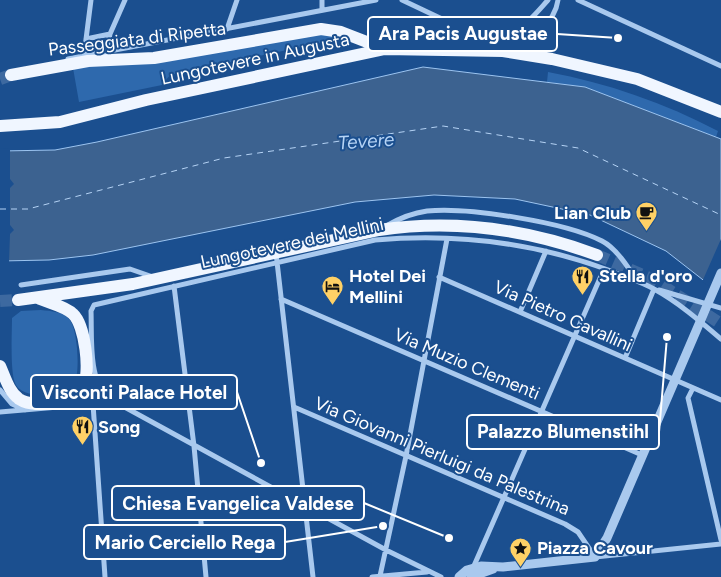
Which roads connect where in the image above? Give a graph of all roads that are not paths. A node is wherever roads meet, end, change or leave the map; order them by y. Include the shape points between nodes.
1 (91, 0) edge
2 (125, 0) edge
3 (237, 0) edge
4 (322, 0) edge
5 (376, 0) edge
6 (402, 0) edge
7 (548, 0) edge
8 (558, 0) edge
9 (578, 0) edge
10 (322, 10) junction
11 (227, 29) junction
12 (110, 34) junction
13 (86, 38) junction
14 (385, 49) junction
15 (503, 51) junction
16 (106, 53) junction
17 (84, 55) junction
18 (721, 66) edge
19 (38, 69) junction
20 (11, 75) tunnel mouth
21 (721, 112) edge
22 (0, 126) edge
23 (379, 230) junction
24 (447, 239) junction
25 (546, 251) junction
26 (597, 255) tunnel mouth
27 (277, 259) junction
28 (604, 269) junction
29 (721, 273) edge
30 (440, 277) junction
31 (156, 279) junction
32 (637, 281) junction
33 (21, 285) dead end
34 (174, 286) junction
35 (654, 289) junction
36 (36, 298) junction
37 (281, 299) junction
38 (18, 300) tunnel mouth
39 (708, 303) junction
40 (721, 308) edge
41 (520, 312) junction
42 (701, 322) junction
43 (575, 336) junction
44 (721, 338) edge
45 (625, 358) junction
46 (424, 359) junction
47 (0, 366) edge
48 (675, 380) junction
49 (693, 388) junction
50 (0, 390) edge
51 (108, 398) junction
52 (721, 400) edge
53 (93, 404) junction
54 (294, 407) junction
55 (30, 411) junction
56 (542, 411) junction
57 (0, 412) edge
58 (194, 446) junction
59 (642, 455) junction
60 (406, 456) junction
61 (505, 498) junction
62 (304, 504) junction
63 (721, 542) edge
64 (386, 550) junction
65 (595, 557) junction
66 (428, 572) junction
67 (472, 572) edge
68 (380, 576) edge
69 (105, 577) edge
70 (206, 577) edge
71 (313, 577) edge
72 (372, 577) edge
73 (441, 577) edge
74 (459, 577) edge

1 - 13 street
2 - 12 street
3 - 11 street
4 - 10 street
5 - 10 street, Passeggiata di Ripetta
6 - 7 street via 478,36 490,38 522,28
8 - 15 street via 555,11 540,30 523,43
9 - 18 street
10 - 11 street, Passeggiata di Ripetta
11 - 16 street, Passeggiata di Ripetta
12 - 13 street
12 - 16 street
13 - 17 street
14 - 15 main road, Lungotevere in Augusta
14 - 19 main road, Passeggiata di Ripetta via 341,32 321,29 154,58
14 - 22 main road, Lungotevere in Augusta via 146,100 60,122
15 - 21 main road, Lungotevere in Augusta via 624,76
16 - 17 street, Passeggiata di Ripetta
17 - 19 street, Passeggiata di Ripetta
19 - 20 main road, Passeggiata di Ripetta
23 - 26 main road, Lungotevere dei Mellini via 424,224 485,228 550,240
23 - 27 main road, Lungotevere dei Mellini
23 - 32 street via 409,215 428,211 460,211 517,218 601,240 614,250
24 - 25 street, Lungotevere dei Mellini via 502,243
24 - 27 street, Lungotevere dei Mellini via 375,240
24 - 30 street
25 - 28 street, Lungotevere dei Mellini
25 - 41 street
27 - 31 main road, Lungotevere dei Mellini
27 - 34 street, Lungotevere dei Mellini
27 - 37 street
28 - 32 street, Lungotevere dei Mellini
28 - 43 street
29 - 39 street
30 - 41 street, Via Pietro Cavallini
30 - 46 street
31 - 33 street via 130,270
31 - 36 main road, Lungotevere dei Mellini
32 - 35 street, Lungotevere dei Mellini
34 - 51 street, Lungotevere dei Mellini via 91,308 95,376
34 - 58 street
35 - 39 street
35 - 42 street, Lungotevere dei Mellini
35 - 45 street
36 - 38 main road, Lungotevere dei Mellini
36 - 47 main road via 69,311 81,324 85,362 83,386 67,400 26,403 14,394
37 - 46 street, Via Muzio Clementi
37 - 54 street
39 - 40 street
39 - 42 street
41 - 43 street, Via Pietro Cavallini
42 - 44 street, Lungotevere dei Mellini
42 - 48 street
43 - 45 street, Via Pietro Cavallini
43 - 56 street
45 - 48 street, Via Pietro Cavallini
46 - 56 street, Via Muzio Clementi
46 - 60 street
48 - 49 street, Via Pietro Cavallini
48 - 59 street
49 - 52 street, Via Pietro Cavallini
49 - 63 street via 688,398
50 - 55 street via 16,407
51 - 53 street
51 - 58 street
53 - 55 street
53 - 69 street
54 - 60 street, Via Giovanni Pierluigi da Palestrina
54 - 62 street
55 - 57 street
56 - 59 street, Via Muzio Clementi
56 - 61 street
58 - 62 street
58 - 70 street
59 - 65 street via 607,538
60 - 61 street, Via Giovanni Pierluigi da Palestrina
60 - 64 street
61 - 65 street, Via Giovanni Pierluigi da Palestrina via 572,527
61 - 67 street
62 - 64 street
62 - 71 street
63 - 65 street
64 - 66 street
64 - 68 street
65 - 67 street
66 - 68 street
66 - 73 street
67 - 74 street
68 - 72 street

